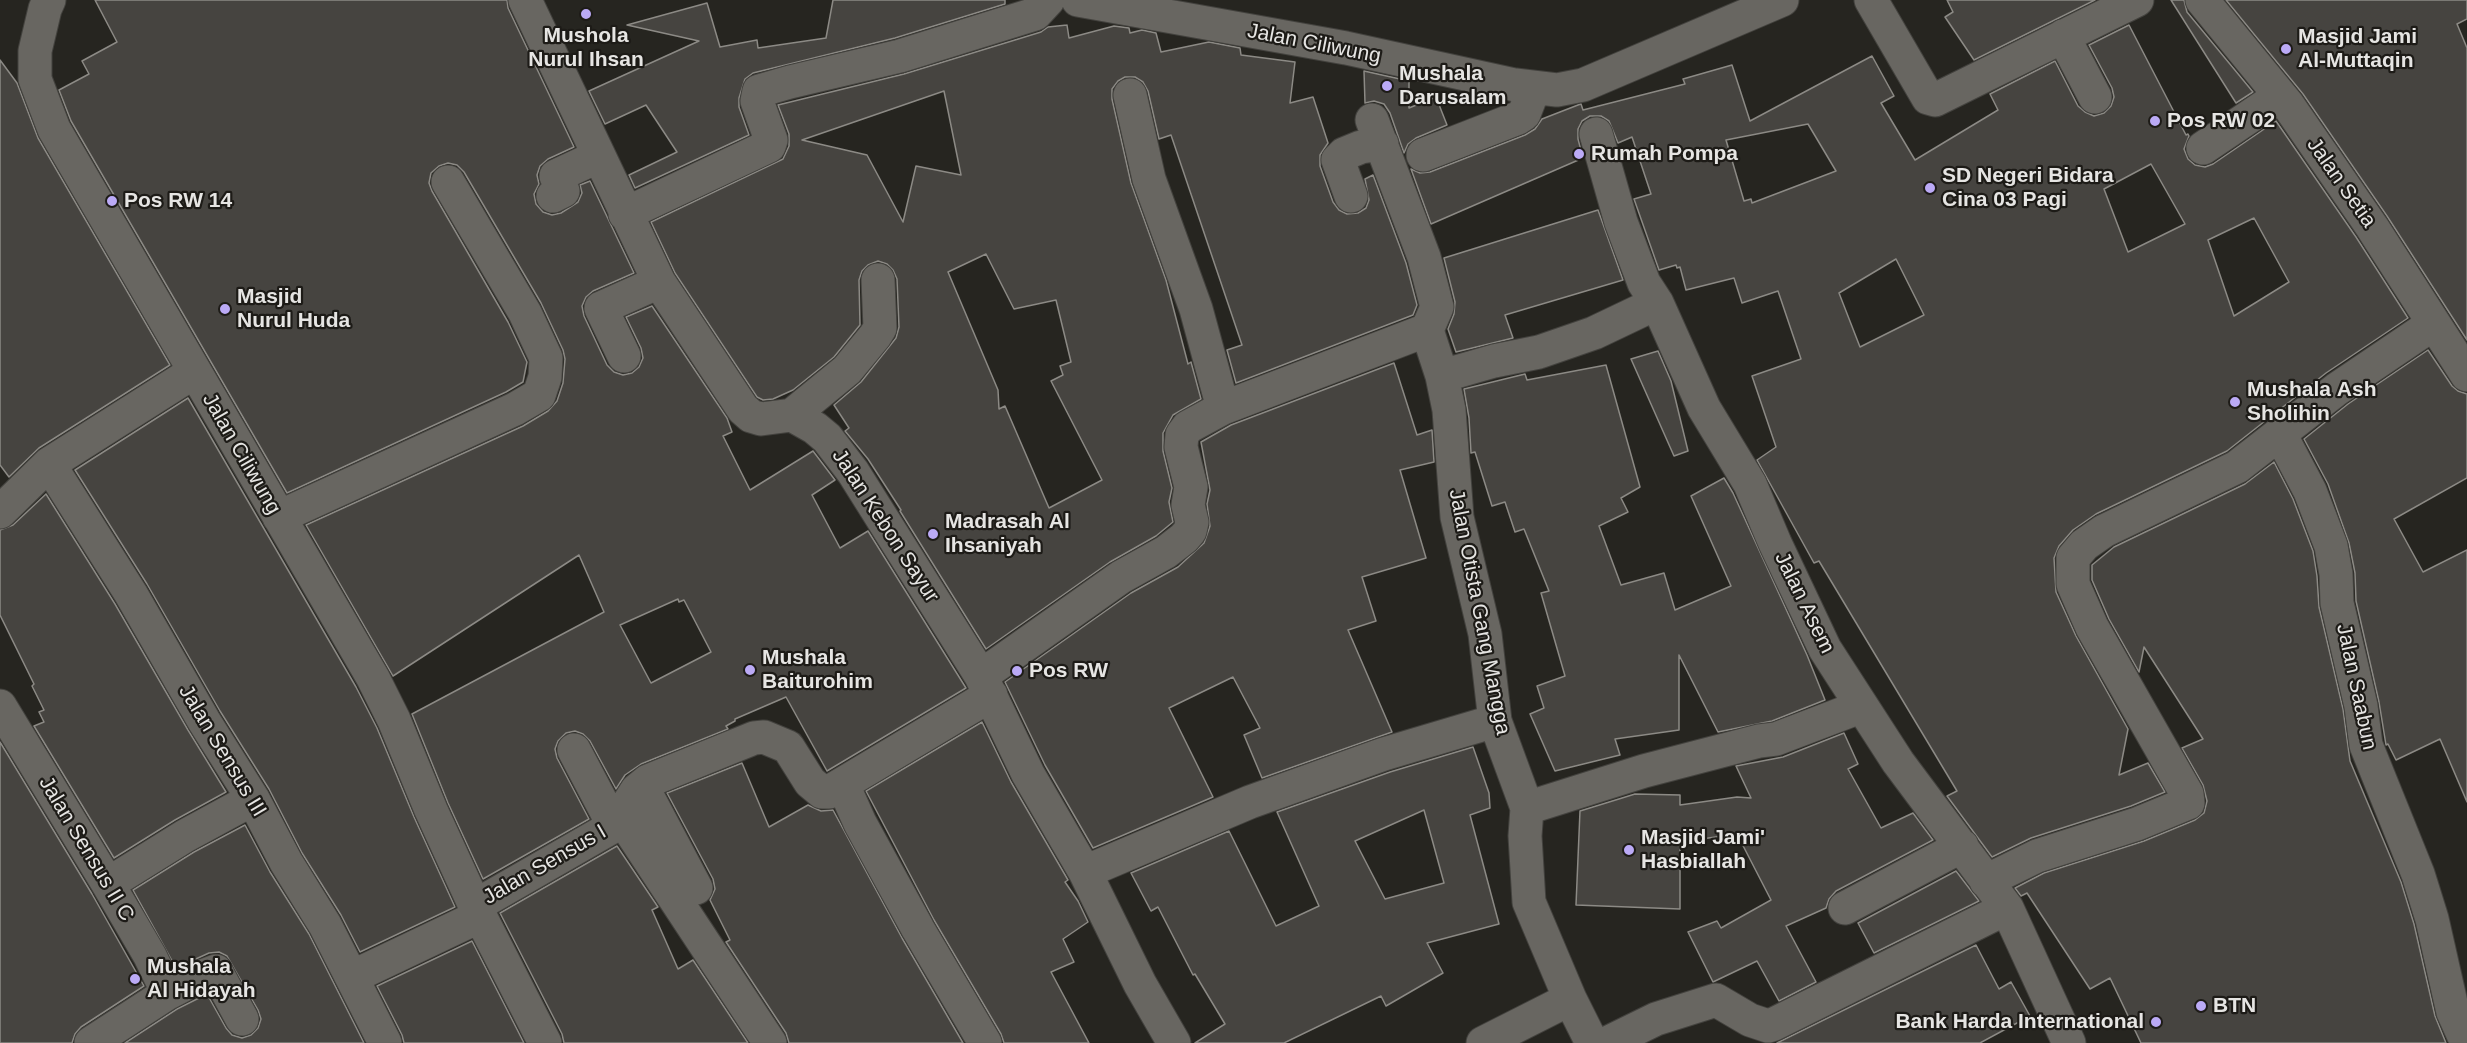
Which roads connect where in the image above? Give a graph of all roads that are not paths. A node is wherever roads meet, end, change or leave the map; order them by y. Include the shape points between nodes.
1 (49, 0) edge
2 (525, 0) edge
3 (1047, 0) edge
4 (1078, 0) edge
5 (1782, 0) edge
6 (1871, 0) edge
7 (2137, 0) edge
8 (2202, 0) edge
9 (2063, 36) junction
10 (1534, 88) junction
11 (1130, 95) dead end
12 (2280, 96) junction
13 (2095, 97) dead end
14 (1596, 134) dead end
15 (2203, 148) dead end
16 (1422, 155) dead end
17 (599, 156) junction
18 (448, 182) dead end
19 (553, 196) dead end
20 (1351, 196) dead end
21 (625, 214) junction
22 (878, 280) dead end
23 (659, 282) junction
24 (1657, 303) junction
25 (2433, 324) junction
26 (1427, 330) junction
27 (624, 356) dead end
28 (194, 372) junction
29 (2467, 375) edge
30 (1442, 376) junction
31 (1223, 408) junction
32 (792, 415) junction
33 (2280, 434) junction
34 (49, 464) junction
35 (0, 512) edge
36 (279, 518) junction
37 (986, 686) junction
38 (1857, 700) junction
39 (0, 706) edge
40 (1495, 721) junction
41 (574, 750) dead end
42 (642, 786) junction
43 (832, 788) junction
44 (254, 799) junction
45 (1527, 808) junction
46 (617, 821) junction
47 (1962, 846) junction
48 (1085, 872) junction
49 (1986, 881) junction
50 (108, 884) junction
51 (696, 888) dead end
52 (1845, 908) dead end
53 (2007, 908) junction
54 (477, 911) junction
55 (352, 977) junction
56 (168, 993) junction
57 (1570, 999) junction
58 (242, 1019) dead end
59 (91, 1043) edge
60 (385, 1043) edge
61 (545, 1043) edge
62 (770, 1043) edge
63 (985, 1043) edge
64 (1174, 1043) edge
65 (1483, 1043) edge
66 (1592, 1043) edge
67 (1607, 1043) edge
68 (2069, 1043) edge
69 (2467, 1043) edge

1 - 28 street, Jalan Ciliwung via 35,51 35,79 54,129
2 - 17 street
3 - 21 street via 1035,14 900,56 759,91 757,100 771,140 769,146
4 - 10 street, Jalan Ciliwung via 1346,48
5 - 10 street, Jalan Ciliwung via 1583,85 1557,90
6 - 9 street via 1928,98 1935,100
7 - 9 street
8 - 12 street, Jalan Setia
9 - 13 street
10 - 16 street via 1524,114 1518,118
11 - 31 street via 1149,179 1192,297
12 - 15 street
12 - 25 street, Jalan Setia via 2372,227
14 - 24 street, Jalan Asem via 1621,222 1644,283
17 - 19 street via 556,176 562,191
17 - 21 street
18 - 36 street via 525,313 546,358 539,395
20 - 26 street via 1338,160 1377,132 1424,257 1437,307
21 - 23 street
22 - 32 street via 880,328 875,336 847,370
23 - 27 street via 601,308
23 - 32 street via 743,409 761,419
24 - 30 street via 1594,333 1539,352
24 - 38 street, Jalan Asem via 1704,408 1750,484 1826,649
25 - 29 street, Jalan Setia
25 - 33 street via 2337,389
26 - 30 street, Jalan Otista Gang Mangga
26 - 31 street
28 - 34 street
28 - 36 street, Jalan Ciliwung
30 - 40 street, Jalan Otista Gang Mangga via 1449,410 1457,517 1485,634
31 - 37 street via 1200,419 1182,435 1181,447 1191,487 1190,531 1166,552 1121,577
32 - 37 street, Jalan Kebon Sayur via 827,438 852,472
33 - 49 street via 2236,467 2104,531 2073,558 2073,584 2092,627 2187,794 2188,803 2037,856
33 - 69 street, Jalan Saabun via 2310,490 2331,546 2337,603 2366,745 2418,874 2433,919 2453,1012
34 - 35 street
34 - 44 street, Jalan Sensus III
36 - 54 street, Jalan Ciliwung via 378,689
37 - 43 street
37 - 48 street, Jalan Kebon Sayur via 1028,774
38 - 45 street via 1852,710 1776,739 1644,771
38 - 47 street, Jalan Asem
39 - 50 street, Jalan Sensus II C
40 - 45 street, Jalan Otista Gang Mangga
40 - 48 street via 1384,754 1250,802
41 - 46 street
42 - 43 street, Jalan Sensus I via 764,737 788,747 810,782
42 - 46 street, Jalan Sensus I
42 - 51 street
43 - 63 street via 860,823
44 - 50 street
44 - 55 street, Jalan Sensus III
45 - 57 street, Jalan Otista Gang Mangga via 1529,902
46 - 54 street, Jalan Sensus I
46 - 62 street
47 - 49 street, Jalan Asem
47 - 52 street
48 - 64 street, Jalan Kebon Sayur
49 - 53 street, Jalan Asem
50 - 56 street, Jalan Sensus II C
53 - 67 street via 1774,1024 1750,1020 1716,1000 1656,1019
53 - 68 street, Jalan Asem
54 - 55 street
54 - 61 street, Jalan Sensus I
55 - 60 street, Jalan Sensus III
56 - 58 street via 216,971
56 - 59 street
57 - 65 street
57 - 66 street, Jalan Otista Gang Mangga

